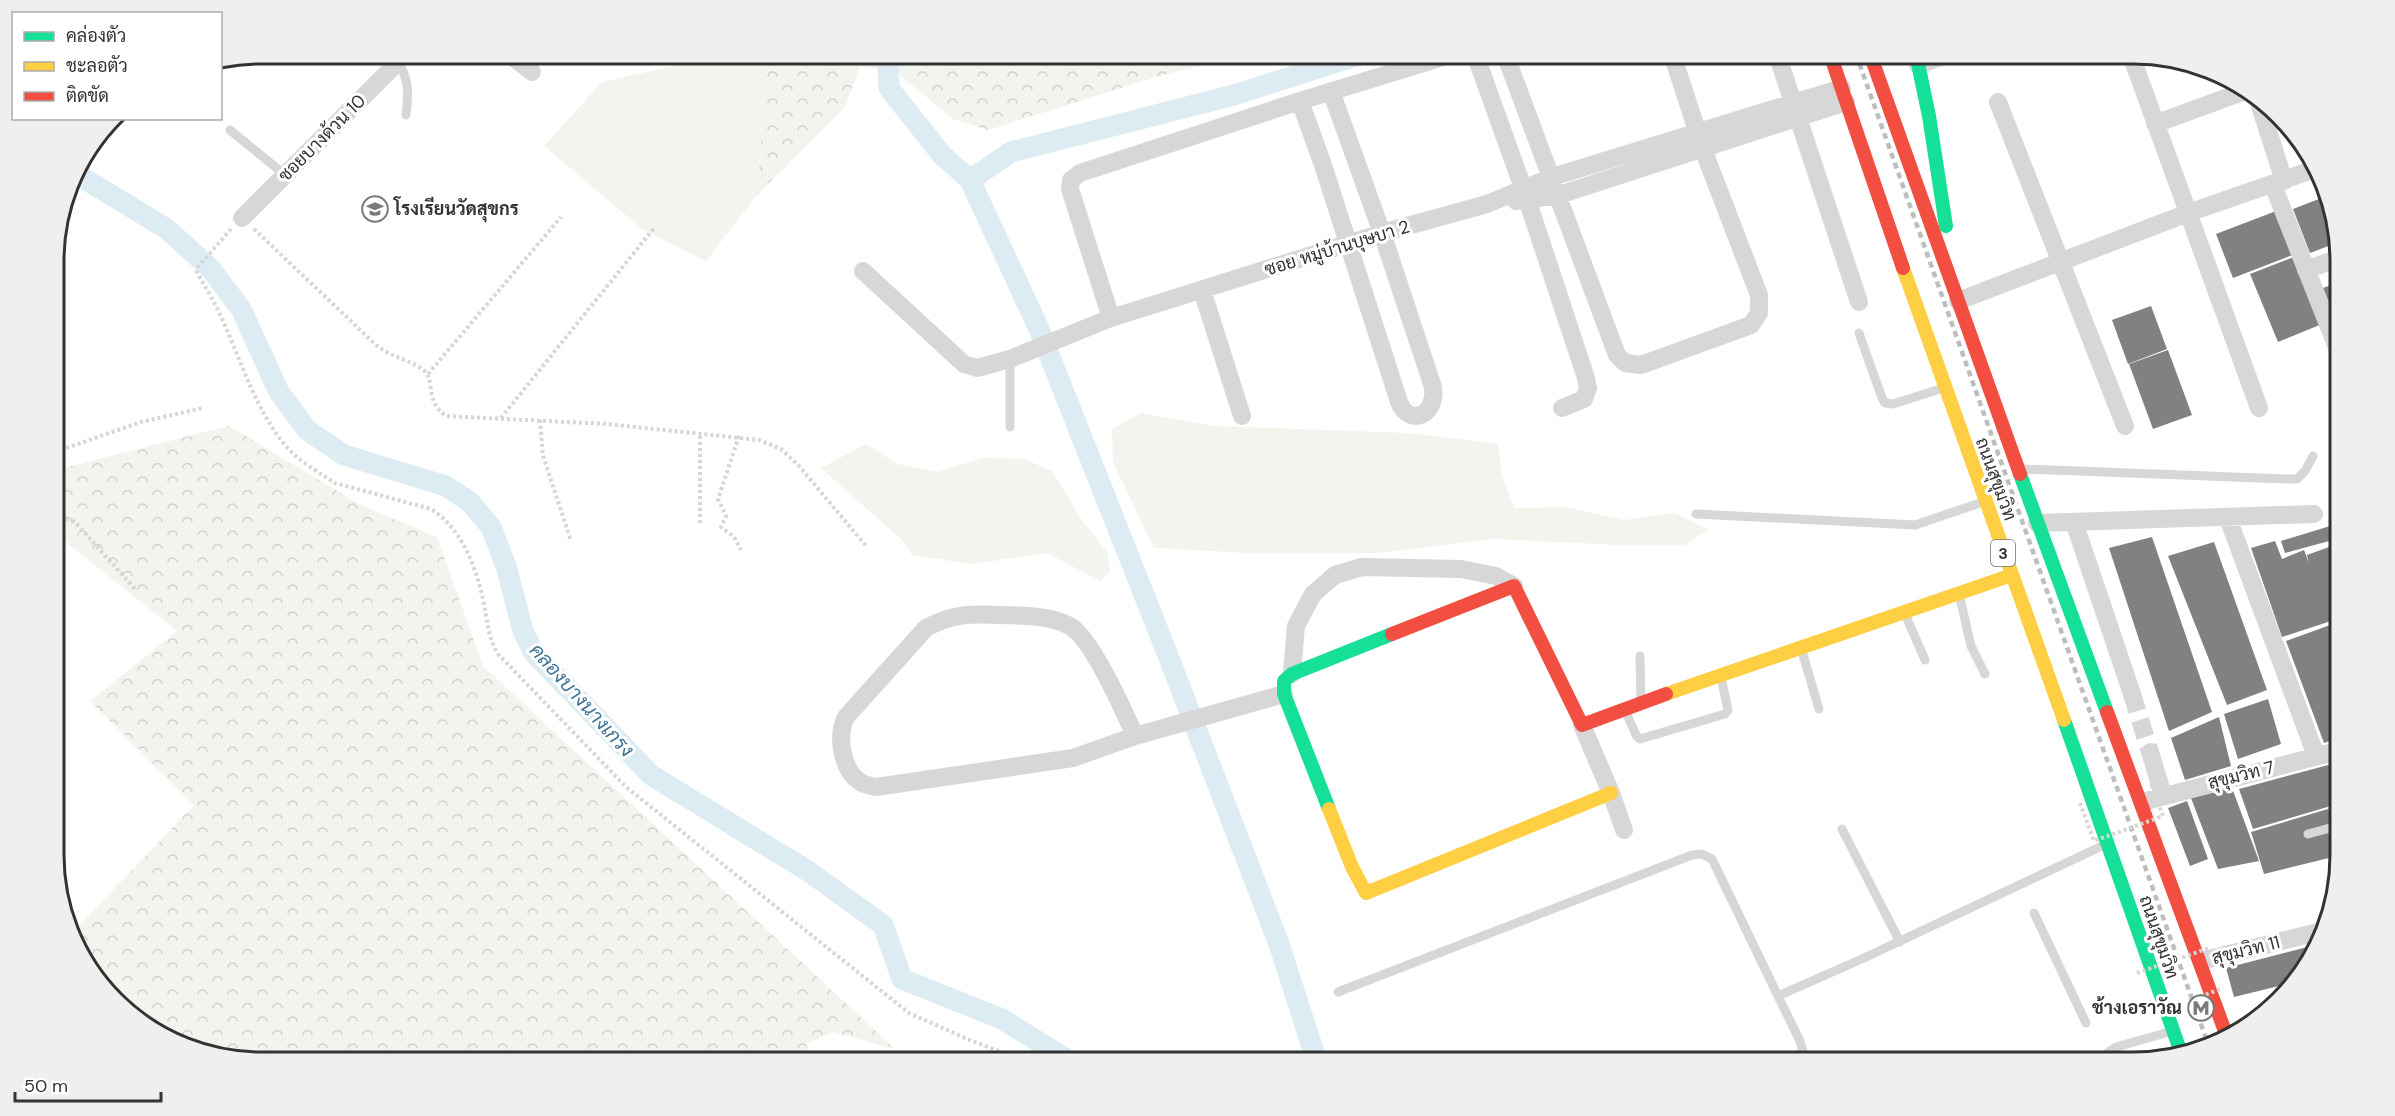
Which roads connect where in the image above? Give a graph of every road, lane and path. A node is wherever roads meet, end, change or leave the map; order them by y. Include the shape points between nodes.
1 (393, 64) edge
2 (400, 64) edge
3 (522, 64) edge
4 (1420, 64) edge
5 (1479, 64) edge
6 (1510, 64) edge
7 (1675, 64) edge
8 (1780, 64) edge
9 (1833, 64) edge
10 (1874, 64) edge
11 (1918, 64) edge
12 (2134, 64) edge
13 (532, 72) dead end
14 (1331, 91) junction
15 (2237, 94) edge
16 (1844, 95) junction
17 (1300, 101) junction
18 (1998, 102) dead end
19 (1795, 110) junction
20 (2261, 112) edge
21 (406, 115) dead end
22 (2155, 124) junction
23 (230, 130) dead end
24 (1916, 140) dead end
25 (1700, 141) junction
26 (2308, 172) edge
27 (285, 175) junction
28 (1552, 177) junction
29 (2278, 183) junction
30 (1525, 194) junction
31 (1559, 195) junction
32 (2188, 213) junction
33 (561, 216) dead end
34 (242, 218) joint
35 (654, 228) dead end
36 (1382, 233) junction
37 (219, 241) dead end
38 (1348, 245) junction
39 (2330, 261) edge
40 (2061, 262) junction
41 (1946, 270) junction
42 (2306, 270) junction
43 (863, 271) dead end
44 (1202, 290) junction
45 (1957, 299) junction
46 (1859, 302) dead end
47 (1111, 318) junction
48 (2330, 330) edge
49 (1859, 333) dead end
50 (1010, 359) junction
51 (428, 375) junction
52 (1949, 386) junction
53 (203, 408) dead end
54 (1562, 408) dead end
55 (2259, 408) dead end
56 (1242, 416) dead end
57 (501, 418) junction
58 (540, 420) junction
59 (2125, 426) dead end
60 (1010, 427) dead end
61 (700, 433) junction
62 (739, 436) junction
63 (65, 449) edge
64 (2313, 456) dead end
65 (2018, 469) junction
66 (1984, 502) junction
67 (1696, 514) dead end
68 (2314, 514) dead end
69 (65, 518) edge
70 (2228, 518) junction
71 (2037, 522) junction
72 (2074, 522) junction
73 (700, 524) dead end
74 (571, 541) dead end
75 (867, 547) dead end
76 (741, 550) dead end
77 (2012, 575) junction
78 (1514, 586) junction
79 (136, 590) dead end
80 (1959, 593) junction
81 (1905, 611) junction
82 (1800, 647) junction
83 (1640, 656) dead end
84 (1925, 660) dead end
85 (1292, 674) junction
86 (1985, 674) dead end
87 (1721, 675) junction
88 (1284, 694) junction
89 (2132, 694) tunnel mouth
90 (1641, 703) junction
91 (1624, 708) junction
92 (1819, 709) dead end
93 (1582, 725) junction
94 (1135, 736) junction
95 (2150, 752) tunnel mouth
96 (2330, 753) edge
97 (2316, 756) junction
98 (2157, 790) junction
99 (1611, 793) junction
100 (2142, 802) junction
101 (2080, 803) dead end
102 (2330, 828) edge
103 (1842, 829) dead end
104 (1624, 830) dead end
105 (2308, 834) dead end
106 (2108, 843) junction
107 (2020, 886) junction
108 (2026, 896) dead end
109 (2034, 913) dead end
110 (2314, 932) edge
111 (1900, 942) junction
112 (2205, 954) junction
113 (2137, 973) dead end
114 (2223, 988) dead end
115 (1338, 992) dead end
116 (1778, 996) junction
117 (2189, 1001) dead end
118 (2086, 1023) dead end
119 (2225, 1028) edge
120 (2172, 1031) junction
121 (2178, 1046) edge
122 (1803, 1051) edge
123 (2110, 1051) edge
124 (1001, 1052) edge

1 - 27 street, ซอยบางด้วน 10
2 - 21 lane via 409,91
3 - 13 street
4 - 14 street
5 - 30 street
6 - 28 street
7 - 25 street
8 - 19 street
9 - 16 main road, ถนนสุขุมวิท / 3
10 - 41 main road, ถนนสุขุมวิท / 3
11 - 45 main road
12 - 22 street
14 - 17 street
14 - 36 street
15 - 22 street
16 - 19 street, ซอย หมู่บ้านบุษบา 2
16 - 52 main road, ถนนสุขุมวิท / 3
17 - 38 street
17 - 47 street via 1080,173 1071,180 1070,189
18 - 40 street
19 - 25 street, ซอย หมู่บ้านบุษบา 2
19 - 46 street
20 - 29 street
22 - 32 street
23 - 27 lane
24 - 41 main road
25 - 28 street, ซอย หมู่บ้านบุษบา 2
25 - 31 street
25 - 31 street via 1759,295 1759,312 1751,325 1641,365 1625,363 1617,355
26 - 29 street
27 - 34 street, ซอยบางด้วน 10
28 - 30 street, ซอย หมู่บ้านบุษบา 2
28 - 31 street
29 - 32 street
29 - 42 street
30 - 31 street
30 - 36 street, ซอย หมู่บ้านบุษบา 2
30 - 54 street via 1588,388 1584,399
32 - 40 street
32 - 55 street
33 - 51 path
34 - 51 path via 376,345
35 - 57 path
36 - 38 street, ซอย หมู่บ้านบุษบา 2
36 - 38 street via 1432,387 1434,399 1430,409 1419,416 1402,410
37 - 124 path via 197,272 217,308 240,366 286,446 334,483 431,509 444,518 470,560 498,654 608,770 909,1013
38 - 44 street, ซอย หมู่บ้านบุษบา 2
39 - 42 street
40 - 45 street
40 - 59 street
41 - 45 main road, ถนนสุขุมวิท / 3
42 - 48 street
43 - 50 street, ซอย หมู่บ้านบุษบา 2 via 964,364 977,368
44 - 47 street, ซอย หมู่บ้านบุษบา 2
44 - 56 street
45 - 65 main road, ถนนสุขุมวิท / 3 via 1978,374
47 - 50 street, ซอย หมู่บ้านบุษบา 2
49 - 52 lane via 1885,403 1893,404
50 - 60 lane
51 - 57 path via 431,398 446,416
52 - 66 main road, ถนนสุขุมวิท / 3
53 - 63 path via 141,422
57 - 58 path
58 - 61 path
58 - 74 path via 543,456
61 - 62 path
61 - 73 path
62 - 75 path via 782,449
62 - 76 path via 718,499 726,516 722,527
64 - 65 lane via 2297,479 2286,480
65 - 71 main road, ถนนสุขุมวิท / 3
66 - 67 lane via 1915,525
66 - 77 main road, ถนนสุขุมวิท / 3
68 - 70 street
69 - 79 path via 75,522
70 - 72 street
70 - 97 street
71 - 72 street
71 - 100 main road, ถนนสุขุมวิท / 3
72 - 89 street
77 - 80 main road
77 - 106 main road, ถนนสุขุมวิท / 3
78 - 85 main road
78 - 85 street via 1496,576 1461,569 1362,567 1335,575 1312,594 1296,626
78 - 93 main road
80 - 81 main road
80 - 86 lane via 1971,646
81 - 82 main road
81 - 84 lane
82 - 87 main road
82 - 92 lane
83 - 90 lane
85 - 88 main road via 1284,681
87 - 90 main road
87 - 91 lane via 1728,710 1725,714 1640,739
88 - 94 street
88 - 99 main road via 1352,867 1366,893
90 - 91 main road
91 - 93 main road
93 - 99 street
94 - 94 street via 1073,758 876,787 854,777 846,762 841,726 926,628 960,615 993,615 1037,617 1072,627 1112,683
95 - 98 street
96 - 97 street, สุขุมวิท 7
97 - 98 street, สุขุมวิท 7
98 - 100 street, สุขุมวิท 7
98 - 101 path, bridge via 2163,816 2094,841
99 - 104 street
100 - 112 main road, ถนนสุขุมวิท / 3
102 - 105 lane
103 - 111 lane
106 - 107 lane
106 - 120 main road, ถนนสุขุมวิท / 3
107 - 108 lane
107 - 111 lane
109 - 118 lane
110 - 112 street, สุขุมวิท 11
111 - 116 lane
112 - 113 path, bridge
112 - 119 main road, ถนนสุขุมวิท / 3
114 - 117 path, bridge
115 - 116 lane via 1702,854 1712,859
116 - 122 lane
120 - 121 main road, ถนนสุขุมวิท / 3
120 - 123 lane

